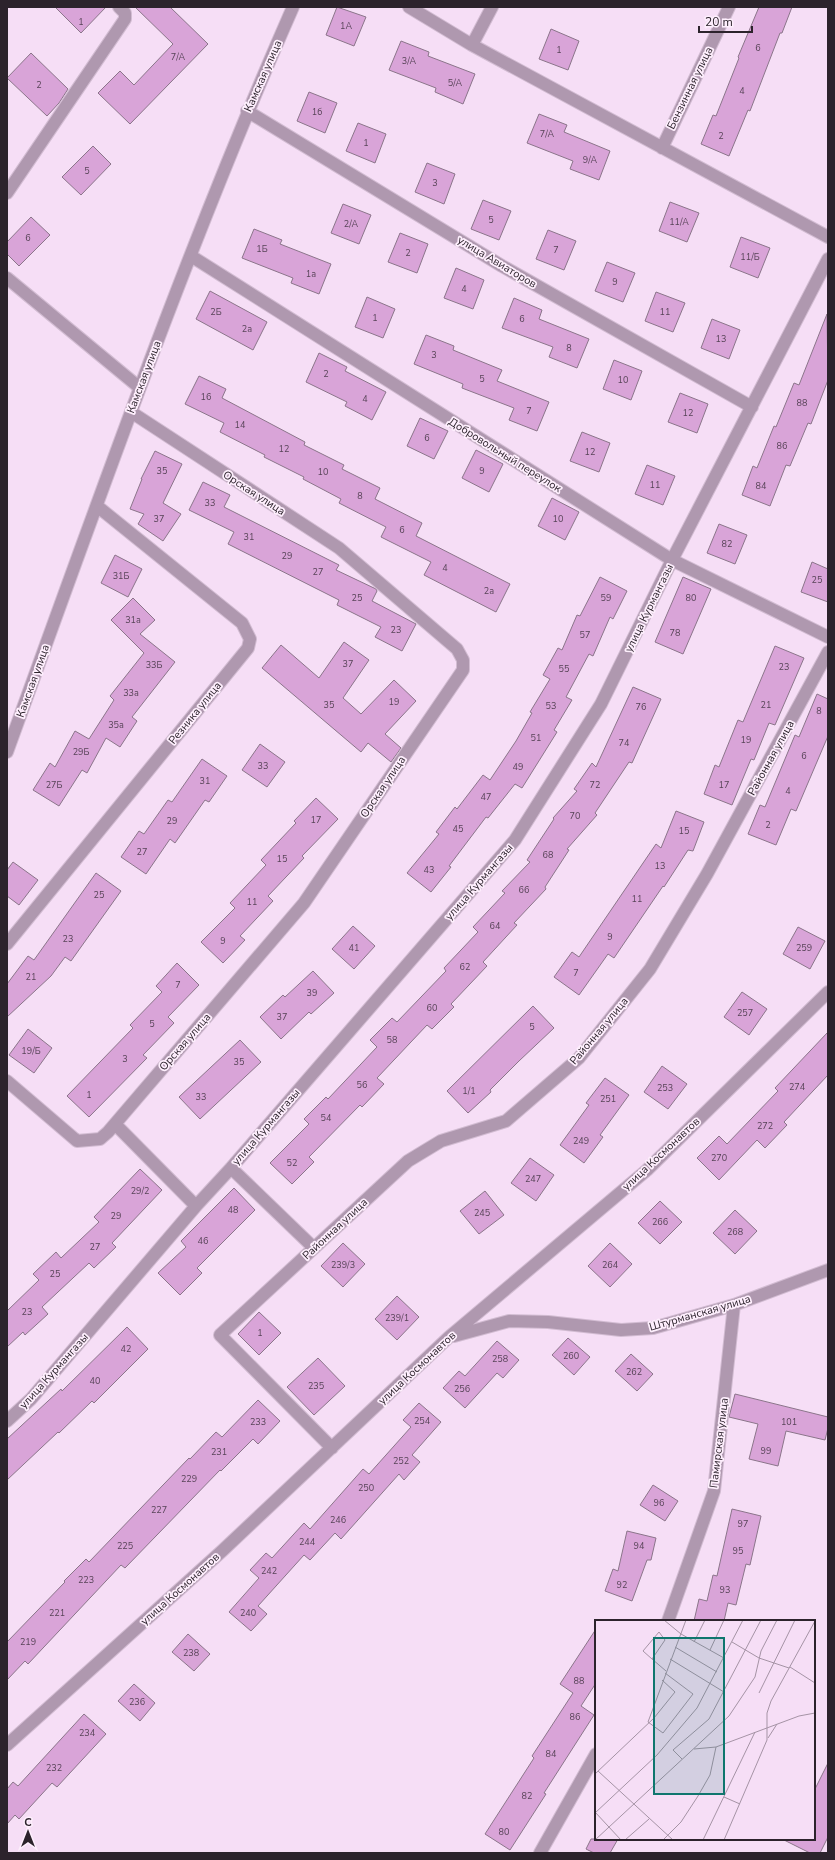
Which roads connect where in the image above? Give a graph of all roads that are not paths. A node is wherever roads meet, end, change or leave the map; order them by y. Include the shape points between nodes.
1 (119, 7) edge
2 (293, 7) edge
3 (409, 7) edge
4 (492, 7) edge
5 (729, 7) edge
6 (472, 45) junction
7 (247, 110) junction
8 (662, 148) junction
9 (7, 193) edge
10 (828, 237) edge
11 (191, 256) junction
12 (828, 259) edge
13 (7, 278) edge
14 (140, 388) junction
15 (752, 407) junction
16 (131, 412) junction
17 (97, 506) junction
18 (672, 560) junction
19 (828, 637) edge
20 (828, 652) edge
21 (7, 752) edge
22 (7, 944) edge
23 (828, 992) edge
24 (7, 1081) edge
25 (115, 1124) junction
26 (231, 1168) junction
27 (196, 1206) junction
28 (314, 1248) junction
29 (828, 1270) edge
30 (734, 1305) junction
31 (449, 1337) junction
32 (7, 1421) edge
33 (332, 1448) junction
34 (668, 1620) edge
35 (7, 1746) edge
36 (595, 1756) edge
37 (540, 1853) edge

1 - 9 street via 125,13 125,19
2 - 7 street, Камская улица
3 - 6 street
4 - 6 street
5 - 8 street, Бензинная улица
6 - 8 street
7 - 11 street, Камская улица
7 - 15 street, улица Авиаторов via 502,266
8 - 10 street
11 - 14 street, Камская улица
11 - 18 street, Добровольный переулок
12 - 15 street, улица Курмангазы
13 - 14 street
14 - 16 street, Камская улица
15 - 18 street, улица Курмангазы
16 - 17 street, Камская улица
16 - 25 street, Орская улица via 339,548 457,649 463,660 463,670 304,903
17 - 21 street, Камская улица
17 - 22 street, Резника улица via 242,623 250,639 248,648
18 - 19 street, Добровольный переулок
18 - 26 street, улица Курмангазы via 601,704 515,840
20 - 28 street, Районная улица via 707,874 650,969 579,1058 506,1121 442,1141 408,1161
23 - 31 street, улица Космонавтов via 647,1170
24 - 25 street, Орская улица via 77,1141 100,1138
25 - 27 street
26 - 27 street, улица Курмангазы
26 - 28 street
27 - 32 street, улица Курмангазы via 31,1399
28 - 33 street, Районная улица via 220,1335
29 - 30 street, Штурманская улица
30 - 31 street, Штурманская улица via 653,1328 620,1330 548,1322 509,1321
30 - 34 street, Памирская улица via 714,1491
31 - 33 street, улица Космонавтов
33 - 35 street, улица Космонавтов
36 - 37 street

